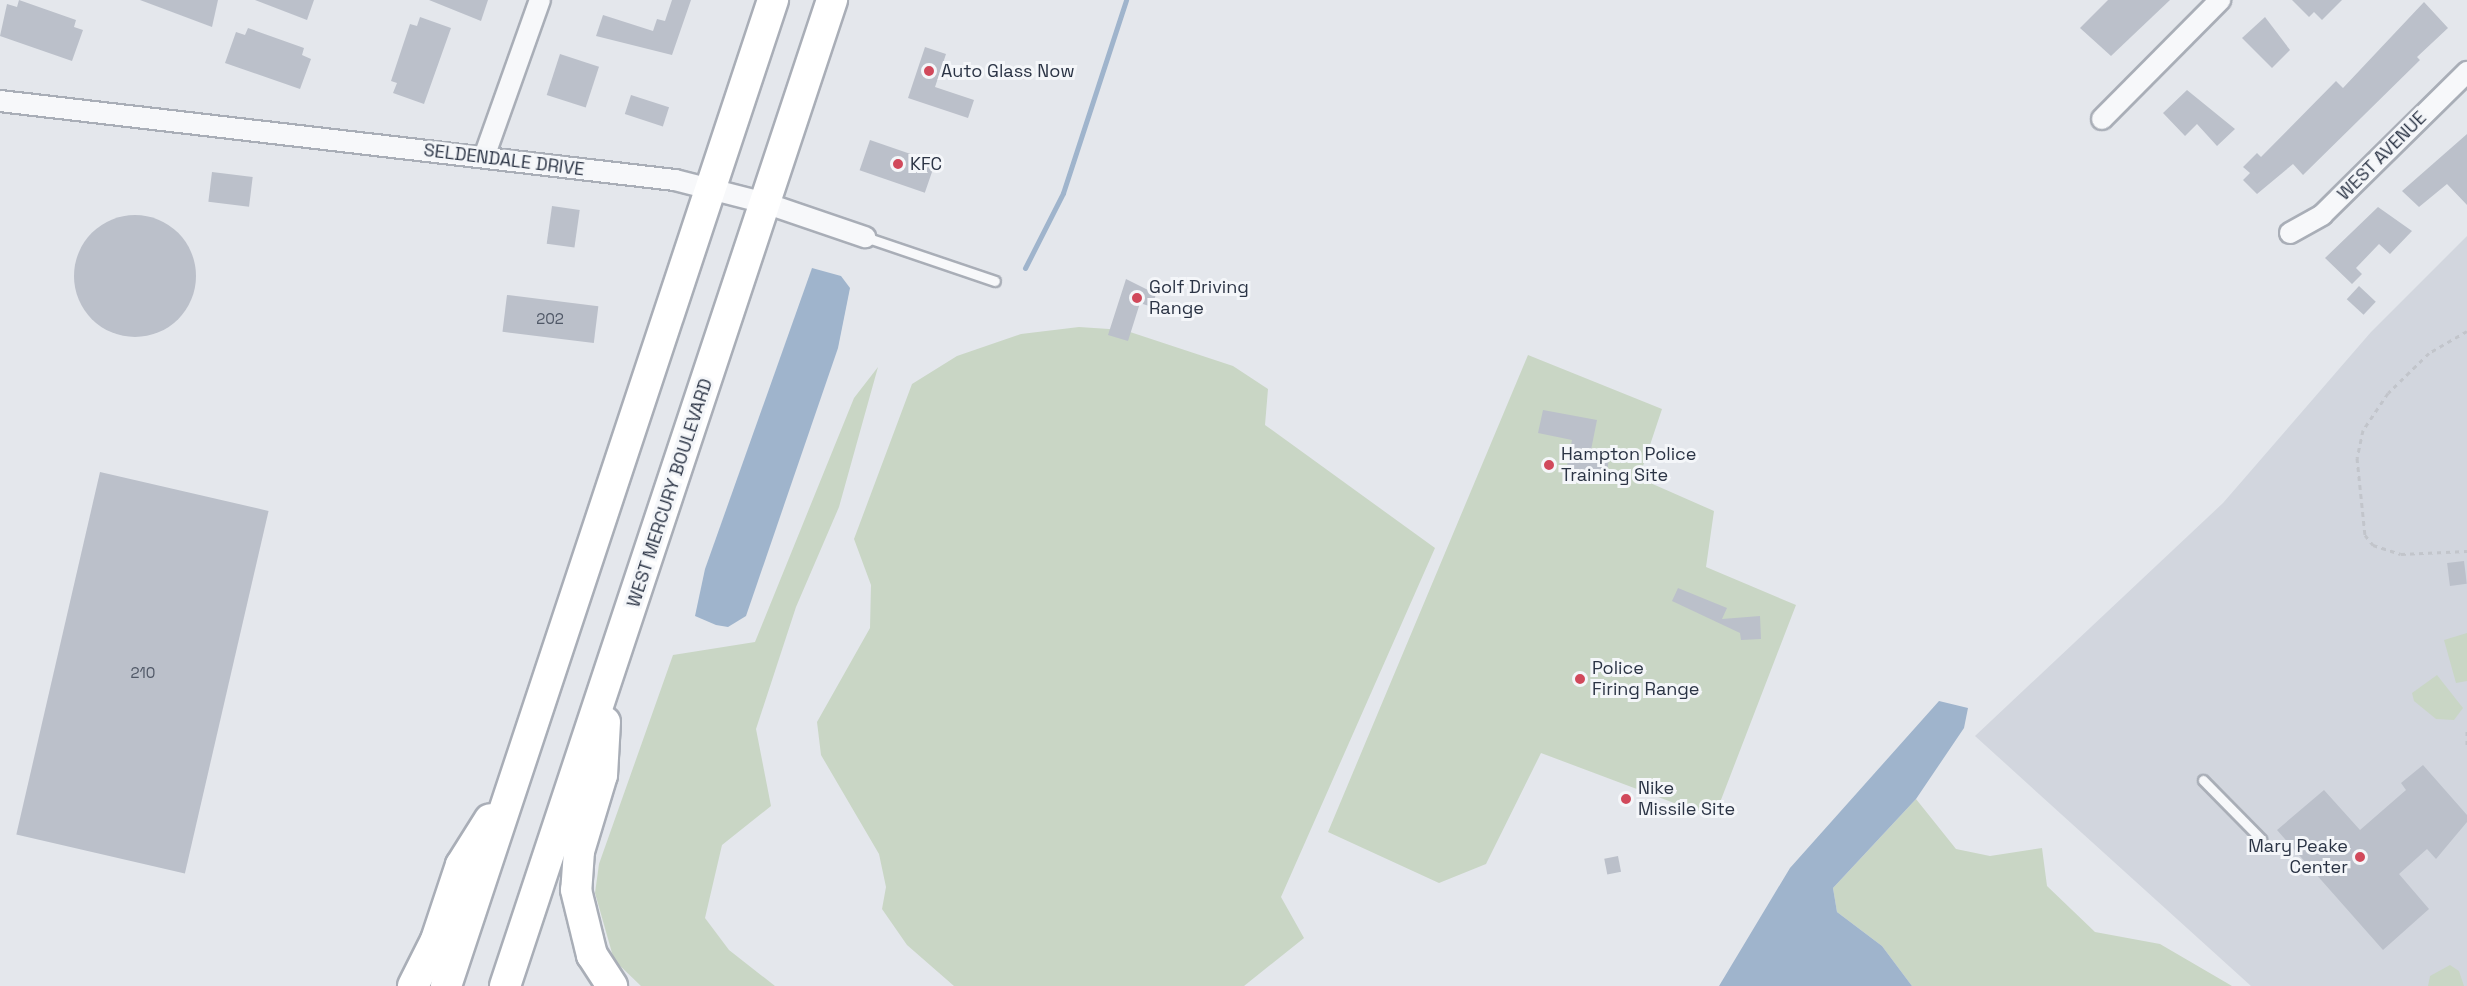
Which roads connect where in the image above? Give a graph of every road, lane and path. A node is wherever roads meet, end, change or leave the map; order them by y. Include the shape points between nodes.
1 (540, 0) edge
2 (773, 0) edge
3 (832, 0) edge
4 (2220, 0) edge
5 (2467, 72) edge
6 (0, 101) edge
7 (2102, 119) dead end
8 (484, 157) junction
9 (712, 187) junction
10 (765, 203) junction
11 (2290, 233) dead end
12 (865, 237) joint
13 (995, 281) dead end
14 (2467, 331) edge
15 (2467, 551) edge
16 (607, 681) junction
17 (2467, 731) edge
18 (2467, 745) edge
19 (2203, 780) dead end
20 (515, 781) junction
21 (2261, 839) dead end
22 (413, 986) edge
23 (446, 986) edge
24 (505, 986) edge
25 (612, 986) edge

1 - 8 street
2 - 9 main road
3 - 10 main road, WEST MERCURY BOULEVARD
4 - 7 street
5 - 11 street, WEST AVENUE via 2322,215
6 - 8 street, SELDENDALE DRIVE
8 - 9 street, SELDENDALE DRIVE
9 - 10 street, SELDENDALE DRIVE
9 - 20 main road
10 - 12 street, SELDENDALE DRIVE
10 - 16 main road, WEST MERCURY BOULEVARD
12 - 13 lane, SELDENDALE DRIVE
14 - 15 path via 2429,353 2388,393 2363,430 2357,458 2365,535 2373,545 2402,554
16 - 24 main road, WEST MERCURY BOULEVARD
16 - 25 main road via 602,775 579,851 576,890 592,955
17 - 18 path
19 - 21 lane
20 - 22 main road via 461,865 436,940
20 - 23 main road

